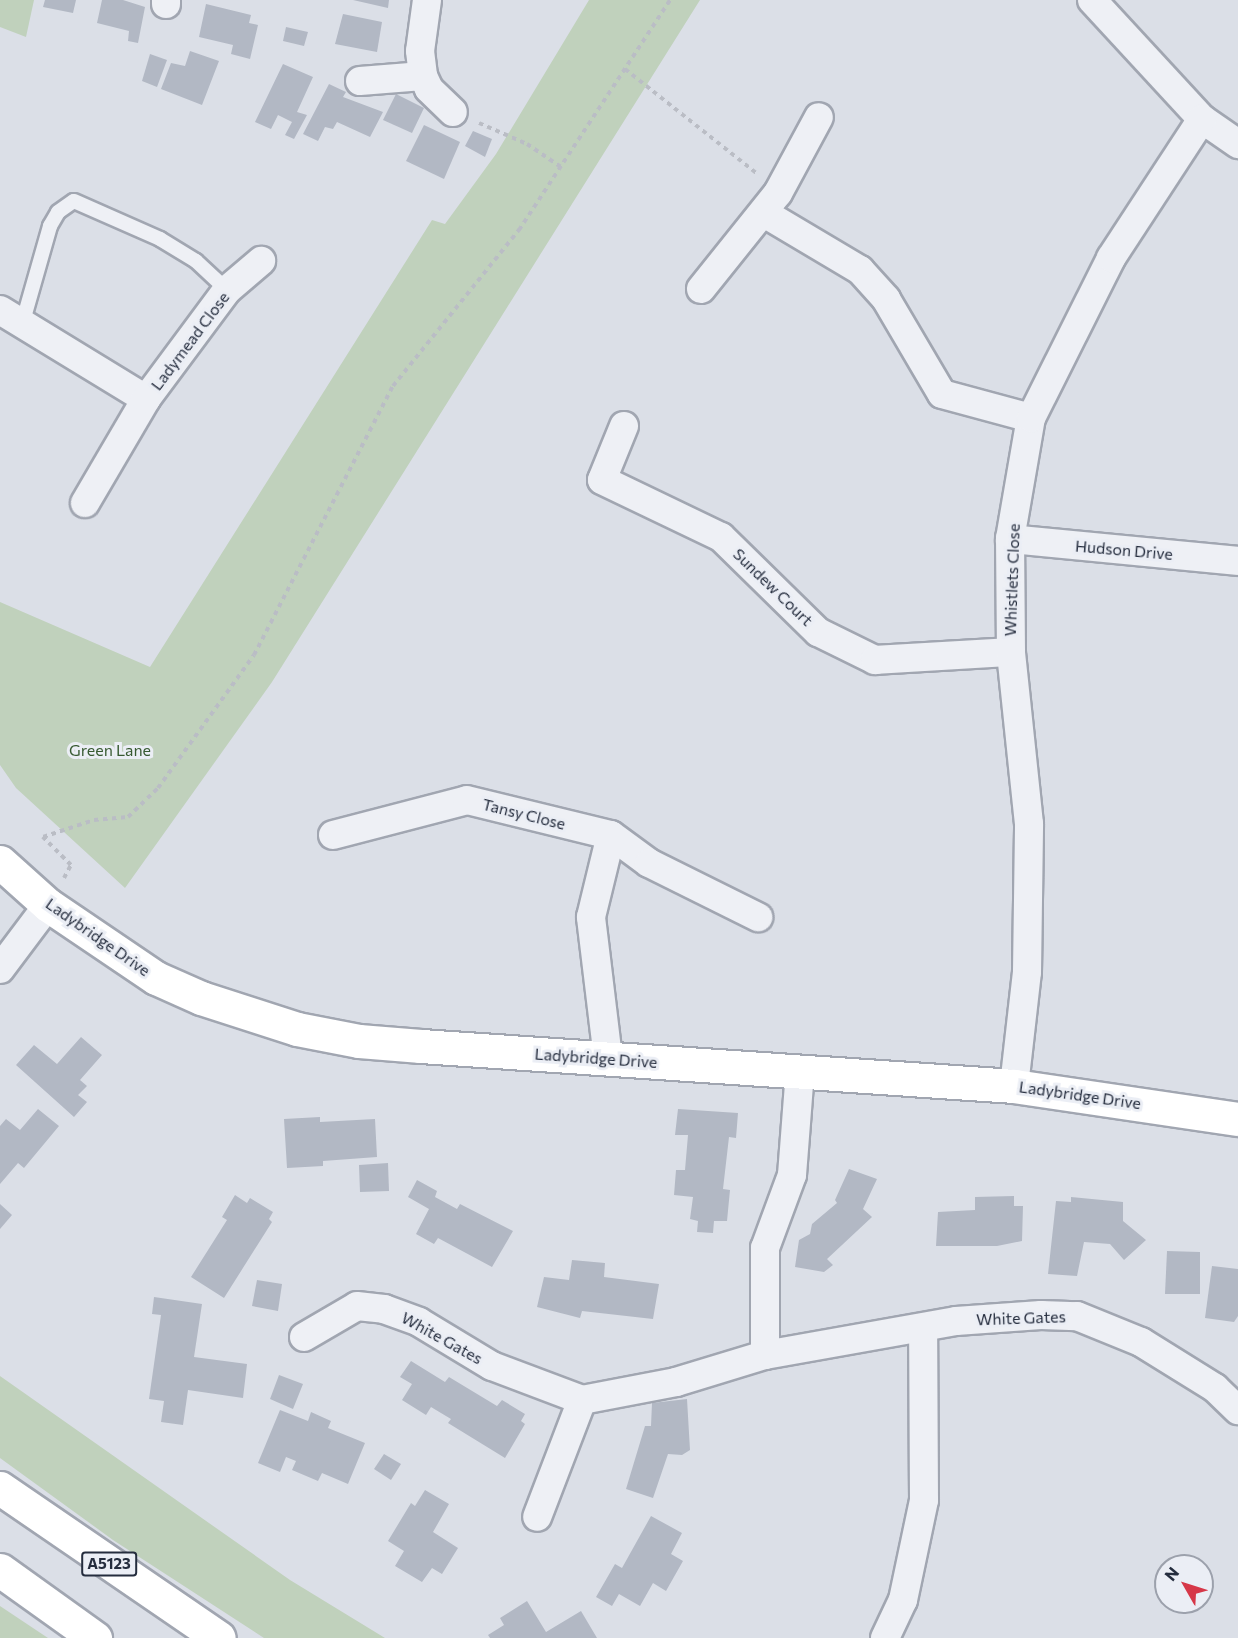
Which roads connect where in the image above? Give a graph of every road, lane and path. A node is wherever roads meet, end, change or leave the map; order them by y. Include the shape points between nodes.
1 (427, 0) edge
2 (670, 0) edge
3 (1092, 0) edge
4 (625, 69) junction
5 (423, 76) junction
6 (360, 81) dead end
7 (453, 112) joint
8 (819, 117) dead end
9 (1202, 119) junction
10 (1238, 144) edge
11 (561, 167) junction
12 (771, 203) junction
13 (261, 261) dead end
14 (702, 289) dead end
15 (227, 290) junction
16 (11, 316) edge
17 (146, 399) junction
18 (1031, 418) junction
19 (624, 426) dead end
20 (85, 503) dead end
21 (1010, 539) junction
22 (1238, 561) edge
23 (1011, 652) junction
24 (333, 835) dead end
25 (611, 835) junction
26 (0, 862) edge
27 (48, 905) junction
28 (758, 917) dead end
29 (0, 969) edge
30 (608, 1058) junction
31 (800, 1071) junction
32 (1014, 1086) junction
33 (1238, 1119) edge
34 (923, 1330) junction
35 (304, 1337) dead end
36 (765, 1355) junction
37 (582, 1400) junction
38 (1238, 1410) edge
39 (0, 1488) edge
40 (537, 1517) dead end
41 (0, 1570) edge
42 (95, 1638) edge
43 (219, 1638) edge
44 (885, 1638) edge

1 - 5 street via 420,51
2 - 4 path
3 - 9 street
4 - 11 path
4 - 12 path via 737,155
5 - 6 street
5 - 7 street via 429,89
7 - 11 path via 527,144
8 - 12 street
9 - 10 street
9 - 18 street, Whistlets Close via 1111,258
11 - 27 path via 519,230 393,387 254,654 159,788 128,817 94,820 43,837 71,865
12 - 14 street
12 - 18 street via 860,270 886,299 942,394
13 - 15 street, Ladymead Close
15 - 16 lane via 196,261 160,239 74,201 58,212 50,226
15 - 17 street, Ladymead Close
16 - 17 street, Ladymead Close
17 - 20 street, Ladymead Close
18 - 21 street, Whistlets Close
19 - 23 street, Sundew Court via 602,480 721,537 818,632 875,660
21 - 22 street, Hudson Drive
21 - 23 street, Whistlets Close
23 - 32 street, Whistlets Close via 1029,824 1027,972
24 - 25 street, Tansy Close via 467,800
25 - 28 street, Tansy Close via 649,862
25 - 30 street via 591,917
26 - 27 main road, Ladybridge Drive
27 - 29 street
27 - 30 main road, Ladybridge Drive via 156,978 201,998 297,1029 359,1041
30 - 31 main road, Ladybridge Drive
31 - 32 main road, Ladybridge Drive
31 - 36 street via 792,1176 765,1248
32 - 33 main road, Ladybridge Drive
34 - 36 street, White Gates
34 - 38 street, White Gates via 995,1317 1077,1316 1141,1342 1215,1388
34 - 44 street via 924,1500 903,1600
35 - 37 street, White Gates via 357,1306 384,1309 419,1322 492,1366
36 - 37 street, White Gates via 676,1382
37 - 40 street
39 - 43 main road, A5123
41 - 42 main road

